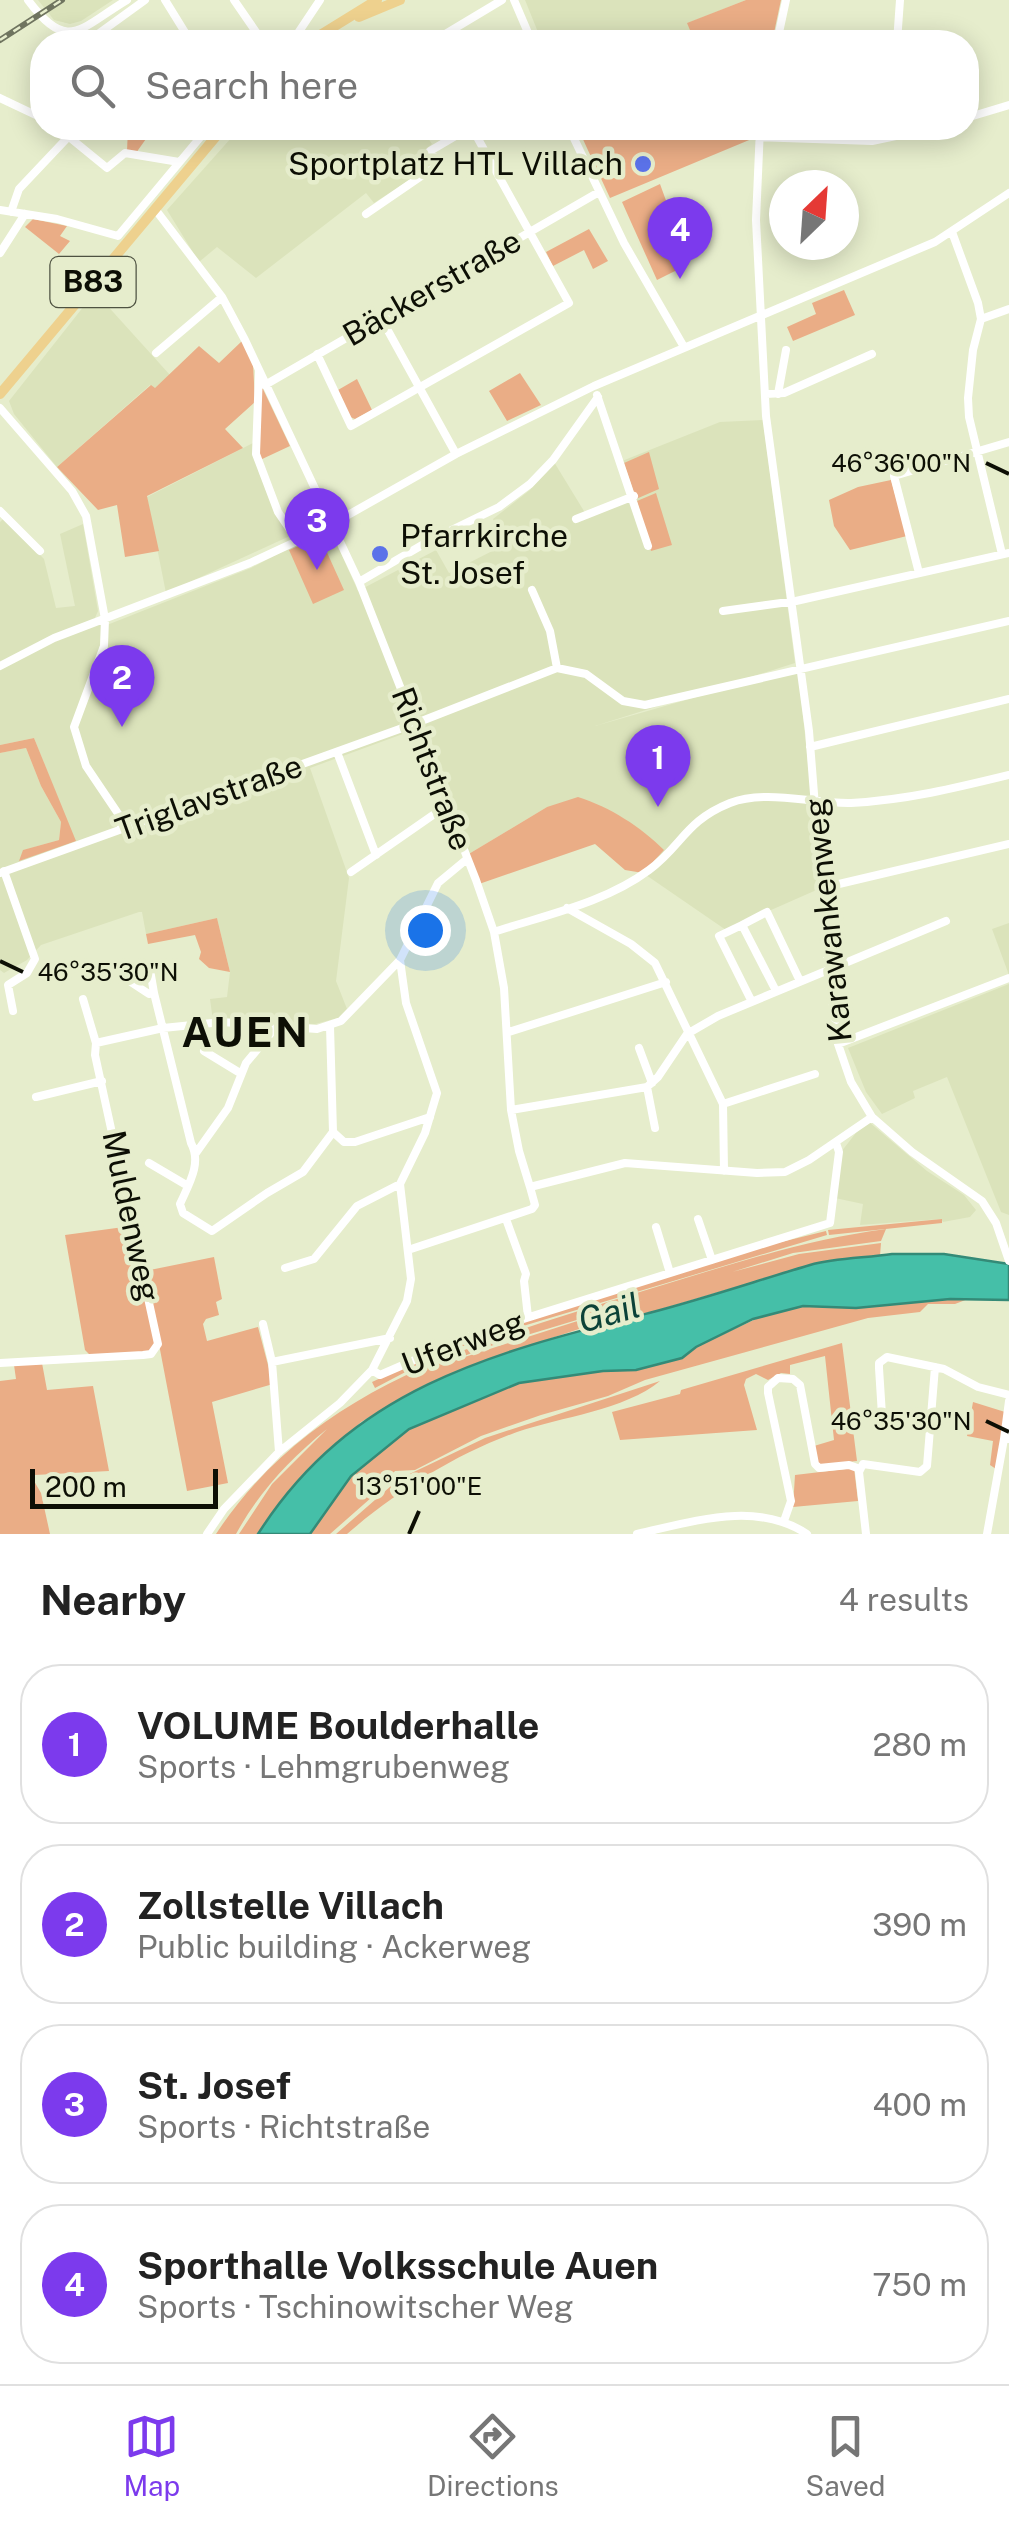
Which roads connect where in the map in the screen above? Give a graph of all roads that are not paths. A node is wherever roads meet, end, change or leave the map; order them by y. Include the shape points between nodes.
1 (28, 0) edge
2 (127, 0) edge
3 (144, 0) edge
4 (165, 0) edge
5 (234, 0) edge
6 (320, 0) edge
7 (377, 0) edge
8 (400, 0) edge
9 (502, 0) edge
10 (514, 0) edge
11 (786, 0) edge
12 (900, 0) edge
13 (339, 22) junction
14 (57, 30) edge
15 (78, 30) edge
16 (103, 30) edge
17 (184, 30) edge
18 (255, 30) edge
19 (300, 30) edge
20 (327, 30) edge
21 (452, 30) edge
22 (527, 30) edge
23 (779, 30) edge
24 (898, 30) edge
25 (0, 98) edge
26 (1009, 105) edge
27 (30, 112) edge
28 (979, 114) edge
29 (65, 140) edge
30 (76, 140) edge
31 (198, 140) edge
32 (213, 140) edge
33 (449, 140) edge
34 (477, 140) edge
35 (574, 140) edge
36 (759, 140) edge
37 (179, 162) junction
38 (599, 192) junction
39 (1009, 193) edge
40 (155, 209) junction
41 (0, 210) edge
42 (11, 212) junction
43 (25, 214) junction
44 (366, 214) dead end
45 (531, 231) junction
46 (952, 232) junction
47 (0, 253) edge
48 (222, 297) junction
49 (1009, 309) edge
50 (763, 316) junction
51 (381, 318) junction
52 (981, 320) junction
53 (684, 347) junction
54 (786, 350) dead end
55 (156, 353) dead end
56 (317, 354) junction
57 (872, 354) dead end
58 (259, 372) junction
59 (265, 385) junction
60 (420, 386) junction
61 (594, 386) junction
62 (0, 394) edge
63 (766, 394) junction
64 (778, 394) junction
65 (598, 397) junction
66 (0, 408) edge
67 (1009, 442) edge
68 (979, 450) junction
69 (456, 454) junction
70 (634, 496) junction
71 (0, 512) edge
72 (576, 519) dead end
73 (331, 524) junction
74 (298, 540) junction
75 (648, 546) dead end
76 (40, 551) dead end
77 (1006, 554) edge
78 (918, 572) junction
79 (359, 582) junction
80 (532, 590) dead end
81 (790, 602) junction
82 (723, 611) dead end
83 (105, 618) junction
84 (1009, 621) edge
85 (0, 666) edge
86 (557, 668) junction
87 (800, 668) junction
88 (1009, 699) edge
89 (414, 724) junction
90 (810, 748) junction
91 (336, 752) junction
92 (1009, 775) edge
93 (816, 803) junction
94 (446, 806) junction
95 (121, 829) junction
96 (1009, 844) edge
97 (376, 855) junction
98 (467, 859) junction
99 (2, 872) edge
100 (351, 872) dead end
101 (822, 888) junction
102 (567, 908) junction
103 (946, 921) dead end
104 (742, 925) junction
105 (494, 932) junction
106 (400, 960) junction
107 (149, 964) dead end
108 (828, 969) junction
109 (120, 975) dead end
110 (1009, 978) edge
111 (800, 980) junction
112 (666, 982) junction
113 (775, 990) junction
114 (154, 993) junction
115 (82, 999) dead end
116 (751, 1000) junction
117 (13, 1011) dead end
118 (273, 1025) junction
119 (330, 1026) junction
120 (163, 1028) junction
121 (508, 1032) junction
122 (686, 1034) junction
123 (96, 1043) junction
124 (838, 1044) junction
125 (639, 1048) dead end
126 (204, 1051) dead end
127 (240, 1073) junction
128 (815, 1074) dead end
129 (102, 1081) junction
130 (649, 1085) junction
131 (36, 1096) dead end
132 (722, 1104) junction
133 (511, 1110) junction
134 (430, 1117) junction
135 (872, 1117) junction
136 (656, 1128) dead end
137 (332, 1132) junction
138 (836, 1143) junction
139 (196, 1153) junction
140 (149, 1163) dead end
141 (724, 1171) junction
142 (400, 1184) junction
143 (188, 1186) junction
144 (530, 1187) junction
145 (506, 1219) junction
146 (698, 1220) dead end
147 (656, 1227) dead end
148 (408, 1250) junction
149 (712, 1260) junction
150 (1009, 1262) edge
151 (285, 1268) dead end
152 (670, 1273) junction
153 (528, 1316) junction
154 (263, 1324) dead end
155 (390, 1338) junction
156 (272, 1362) junction
157 (0, 1364) edge
158 (935, 1367) junction
159 (372, 1370) junction
160 (1009, 1399) edge
161 (882, 1415) dead end
162 (1006, 1438) edge
163 (279, 1452) junction
164 (860, 1468) junction
165 (784, 1521) junction
166 (207, 1534) edge
167 (637, 1534) edge
168 (806, 1534) edge
169 (866, 1534) edge
170 (987, 1534) edge

1 - 14 street
2 - 15 street
3 - 16 street
4 - 17 street
5 - 18 street
6 - 19 street
7 - 13 main road
8 - 13 main road
9 - 21 street
10 - 22 street
11 - 23 street
12 - 24 street
13 - 20 main road
25 - 27 street
26 - 28 street
29 - 42 street via 18,189
30 - 37 street via 107,168 125,153
31 - 37 street
32 - 40 main road, B83
33 - 44 street via 430,151 439,164
34 - 45 street
35 - 38 street
36 - 50 street, Karawankenweg via 755,203
37 - 43 street via 118,236
38 - 45 street, Bäckerstraße
38 - 53 street
39 - 46 street
40 - 48 street, Richtstraße
40 - 62 main road, B83
41 - 42 street
42 - 43 street
43 - 47 street
45 - 51 street, Bäckerstraße
45 - 60 street via 570,303
46 - 50 street
46 - 52 street
48 - 55 street
48 - 58 street, Richtstraße
49 - 52 street
50 - 53 street
50 - 63 street, Karawankenweg
51 - 56 street, Bäckerstraße
51 - 60 street
52 - 68 street via 968,398
53 - 61 street
54 - 64 street
56 - 59 street, Bäckerstraße
56 - 60 street via 351,426
57 - 64 street
58 - 59 street, Richtstraße
58 - 74 street, Richtstraße via 256,454 278,512
59 - 73 street, Richtstraße
60 - 69 street
61 - 65 street
61 - 69 street
63 - 64 street
63 - 81 street, Karawankenweg
65 - 70 street
65 - 79 street via 552,460 499,508
66 - 83 street via 81,504
67 - 68 street
68 - 77 street
68 - 78 street via 894,476
69 - 73 street
70 - 72 street
70 - 75 street
71 - 76 street
73 - 74 street
73 - 79 street, Richtstraße
74 - 83 street
77 - 78 street
78 - 81 street
79 - 89 street, Richtstraße
80 - 86 street
81 - 82 street
81 - 87 street, Karawankenweg
83 - 85 street
83 - 95 street via 104,646 74,727 86,766 119,815
84 - 87 street
86 - 87 street via 586,674 622,701 645,704
86 - 89 street, Triglavstraße
87 - 90 street, Karawankenweg
88 - 90 street
89 - 91 street, Triglavstraße
89 - 94 street, Richtstraße
90 - 93 street, Karawankenweg
91 - 95 street, Triglavstraße
91 - 97 street
92 - 93 street via 919,797
93 - 101 street, Karawankenweg
93 - 102 street via 732,803 694,822 653,868 622,889
94 - 97 street
94 - 98 street, Richtstraße
95 - 99 street, Triglavstraße
96 - 101 street
97 - 100 street
98 - 105 street, Richtstraße
98 - 106 street via 438,883
99 - 117 street, Triglavstraße via 35,959 7,988
101 - 108 street, Karawankenweg
102 - 105 street
102 - 112 street via 631,944
103 - 108 street
104 - 111 street via 766,912
104 - 113 street
104 - 116 street via 719,936
105 - 121 street, Richtstraße
106 - 119 street
106 - 134 street via 406,1003 437,1092
107 - 114 street
108 - 111 street
108 - 124 street, Karawankenweg
109 - 114 street
110 - 124 street
111 - 113 street
112 - 121 street
112 - 122 street
113 - 116 street
114 - 120 street
115 - 123 street, Muldenweg
116 - 122 street
118 - 119 street
118 - 120 street
118 - 127 street
119 - 137 street
120 - 123 street
120 - 139 street
121 - 133 street, Richtstraße
122 - 130 street
122 - 132 street
123 - 129 street, Muldenweg
124 - 135 street, Karawankenweg
125 - 130 street
126 - 127 street
127 - 139 street via 228,1108
128 - 132 street
129 - 131 street
129 - 157 street, Muldenweg via 155,1351
130 - 133 street
130 - 136 street
132 - 141 street
133 - 144 street, Richtstraße
134 - 137 street via 355,1142
134 - 142 street
135 - 138 street
135 - 150 street, Karawankenweg via 972,1192 993,1216
137 - 143 street via 303,1172 212,1231 180,1209
138 - 141 street via 785,1172
138 - 149 street, Uferweg via 830,1222
139 - 143 street
140 - 143 street
141 - 144 street via 625,1164
142 - 148 street
142 - 151 street via 357,1206 314,1260
144 - 145 street via 534,1206
145 - 148 street
145 - 153 street via 526,1274
146 - 149 street
147 - 152 street
148 - 155 street via 410,1290
149 - 152 street, Uferweg
152 - 153 street, Uferweg
153 - 159 street, Uferweg via 380,1375
154 - 156 street
155 - 156 street
155 - 159 street
156 - 163 street
158 - 160 street
158 - 161 street via 882,1358
158 - 164 street via 926,1469 867,1463
159 - 163 street
160 - 162 street
162 - 170 street
163 - 166 street
164 - 165 street via 815,1464 800,1385 778,1378 768,1393 787,1472
164 - 169 street
165 - 167 street via 758,1515 701,1520
165 - 168 street

